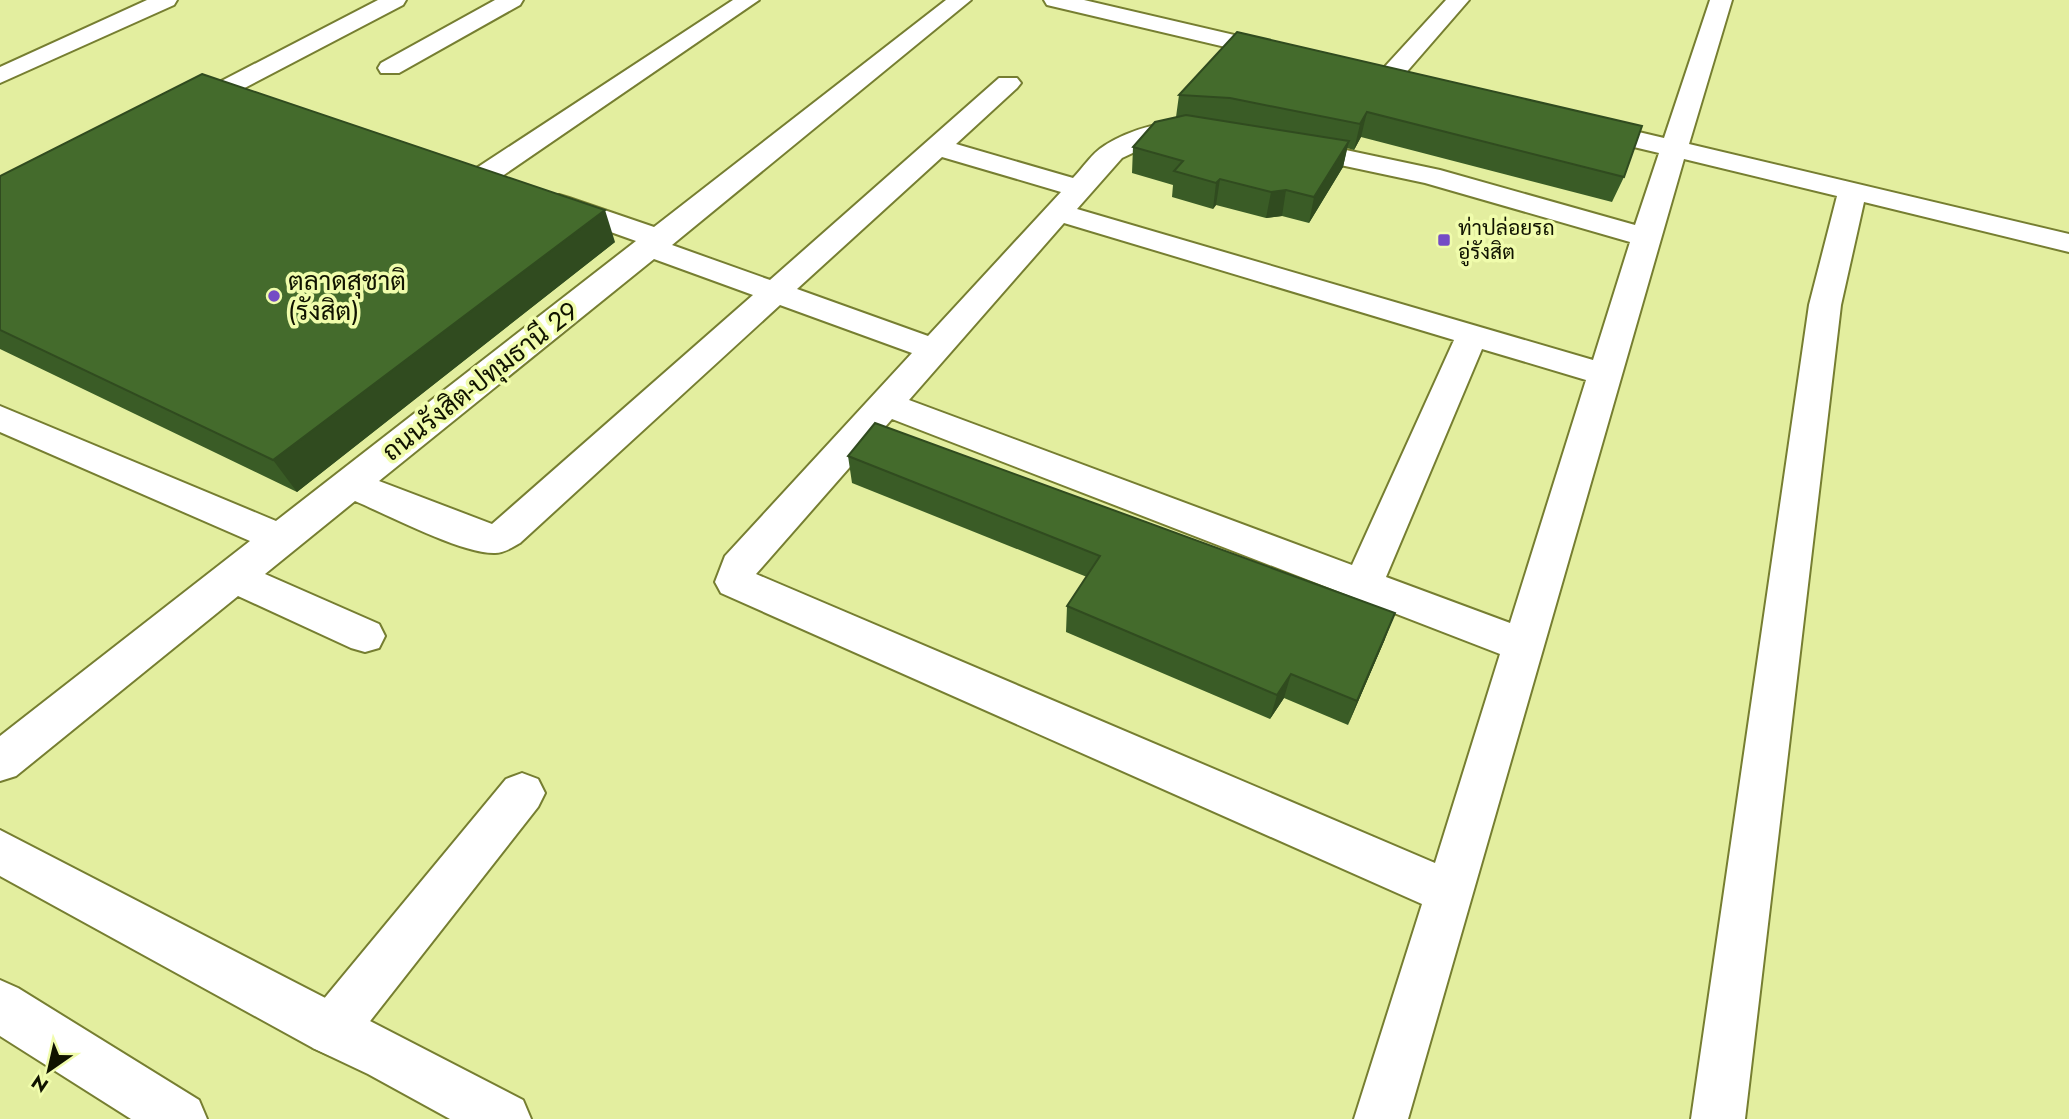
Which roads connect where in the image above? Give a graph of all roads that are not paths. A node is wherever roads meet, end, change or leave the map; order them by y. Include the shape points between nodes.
1 (166, 0) edge
2 (395, 0) edge
3 (513, 0) edge
4 (748, 0) edge
5 (960, 0) edge
6 (1055, 0) edge
7 (1458, 0) edge
8 (1721, 0) edge
9 (1308, 60) edge
10 (390, 68) dead end
11 (1362, 72) edge
12 (0, 76) edge
13 (1388, 78) junction
14 (1008, 83) dead end
15 (1414, 85) edge
16 (219, 91) junction
17 (257, 102) edge
18 (163, 121) edge
19 (1570, 123) edge
20 (1226, 134) edge
21 (1264, 141) edge
22 (936, 147) junction
23 (1674, 149) junction
24 (1853, 190) junction
25 (1068, 200) junction
26 (1646, 237) junction
27 (655, 243) junction
28 (2069, 243) edge
29 (776, 290) junction
30 (1472, 335) junction
31 (933, 349) junction
32 (1606, 375) junction
33 (885, 404) junction
34 (0, 418) edge
35 (350, 484) junction
36 (282, 539) junction
37 (234, 577) junction
38 (1363, 584) junction
39 (365, 636) dead end
40 (1525, 646) junction
41 (0, 762) edge
42 (522, 793) dead end
43 (0, 852) edge
44 (1451, 893) junction
45 (0, 1006) edge
46 (331, 1030) junction
47 (180, 1119) edge
48 (504, 1119) edge
49 (1381, 1119) edge
50 (1718, 1119) edge

1 - 12 street
2 - 16 street
3 - 10 street
4 - 27 street via 494,181
5 - 27 street, ถนนรังสิต-ปทุมธานี 29
6 - 9 street via 1158,15
7 - 13 street
8 - 23 street
11 - 13 street
13 - 15 street
14 - 22 street
16 - 17 street
16 - 18 street
19 - 23 street
20 - 25 street via 1183,130 1150,135 1112,152
21 - 26 street via 1430,176
22 - 25 street
22 - 29 street
23 - 24 street
23 - 26 street
24 - 28 street
24 - 50 street via 1825,305
25 - 30 street
25 - 31 street
26 - 32 street
27 - 29 street
27 - 35 street, ถนนรังสิต-ปทุมธานี 29
29 - 31 street
29 - 35 street via 516,527 496,539 477,536
30 - 32 street
30 - 38 street
31 - 33 street
32 - 40 street
33 - 38 street
33 - 44 street via 739,567 735,582
34 - 36 street
35 - 36 street, ถนนรังสิต-ปทุมธานี 29
36 - 37 street, ถนนรังสิต-ปทุมธานี 29
37 - 39 street
37 - 41 street, ถนนรังสิต-ปทุมธานี 29
38 - 40 street
40 - 44 street
42 - 46 street
43 - 46 street
44 - 49 street
45 - 47 street
46 - 48 street

